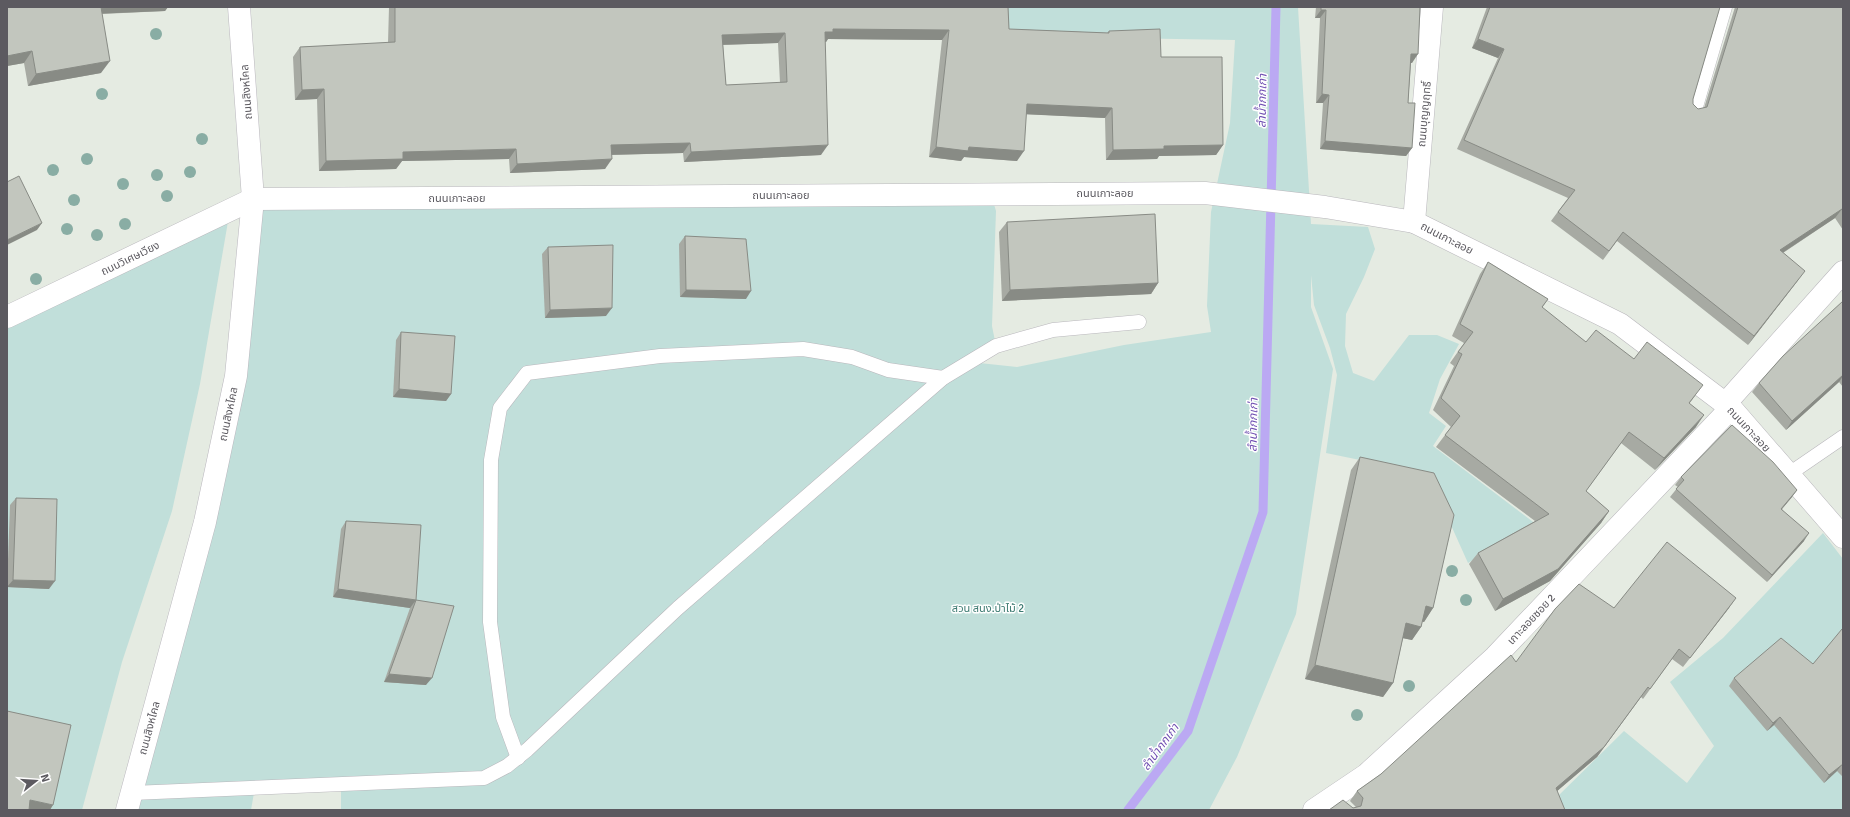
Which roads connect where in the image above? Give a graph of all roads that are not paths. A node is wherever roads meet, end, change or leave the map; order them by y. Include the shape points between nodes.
1 (239, 7) edge
2 (1432, 7) edge
3 (1725, 7) edge
4 (1695, 110) edge
5 (253, 199) junction
6 (1414, 222) junction
7 (1843, 272) edge
8 (7, 317) edge
9 (1139, 322) dead end
10 (943, 378) junction
11 (1728, 406) junction
12 (1843, 436) edge
13 (1789, 474) junction
14 (1843, 537) edge
15 (518, 758) junction
16 (130, 801) edge
17 (1314, 810) edge

1 - 5 street, ถนนสิงหไคล
2 - 6 street, ถนนบุญญฤทธิ์
3 - 4 lane
5 - 6 street, ถนนเกาะลอย via 1205,193 1324,207
5 - 8 street, ถนนวิเศษเวียง
5 - 16 street, ถนนสิงหไคล via 236,376 205,522
6 - 11 street, ถนนเกาะลอย via 1620,324
7 - 11 street, เกาะลอยซอย 2
9 - 10 lane via 1053,330 996,346
10 - 15 lane via 678,608
10 - 15 lane via 888,370 852,357 803,350 660,356 527,373 500,408 491,460 490,622 503,717
11 - 13 street, ถนนเกาะลอย
11 - 17 street, เกาะลอยซอย 2 via 1495,657 1338,801
12 - 13 lane
13 - 14 street, ถนนเกาะลอย
15 - 16 lane via 484,778

